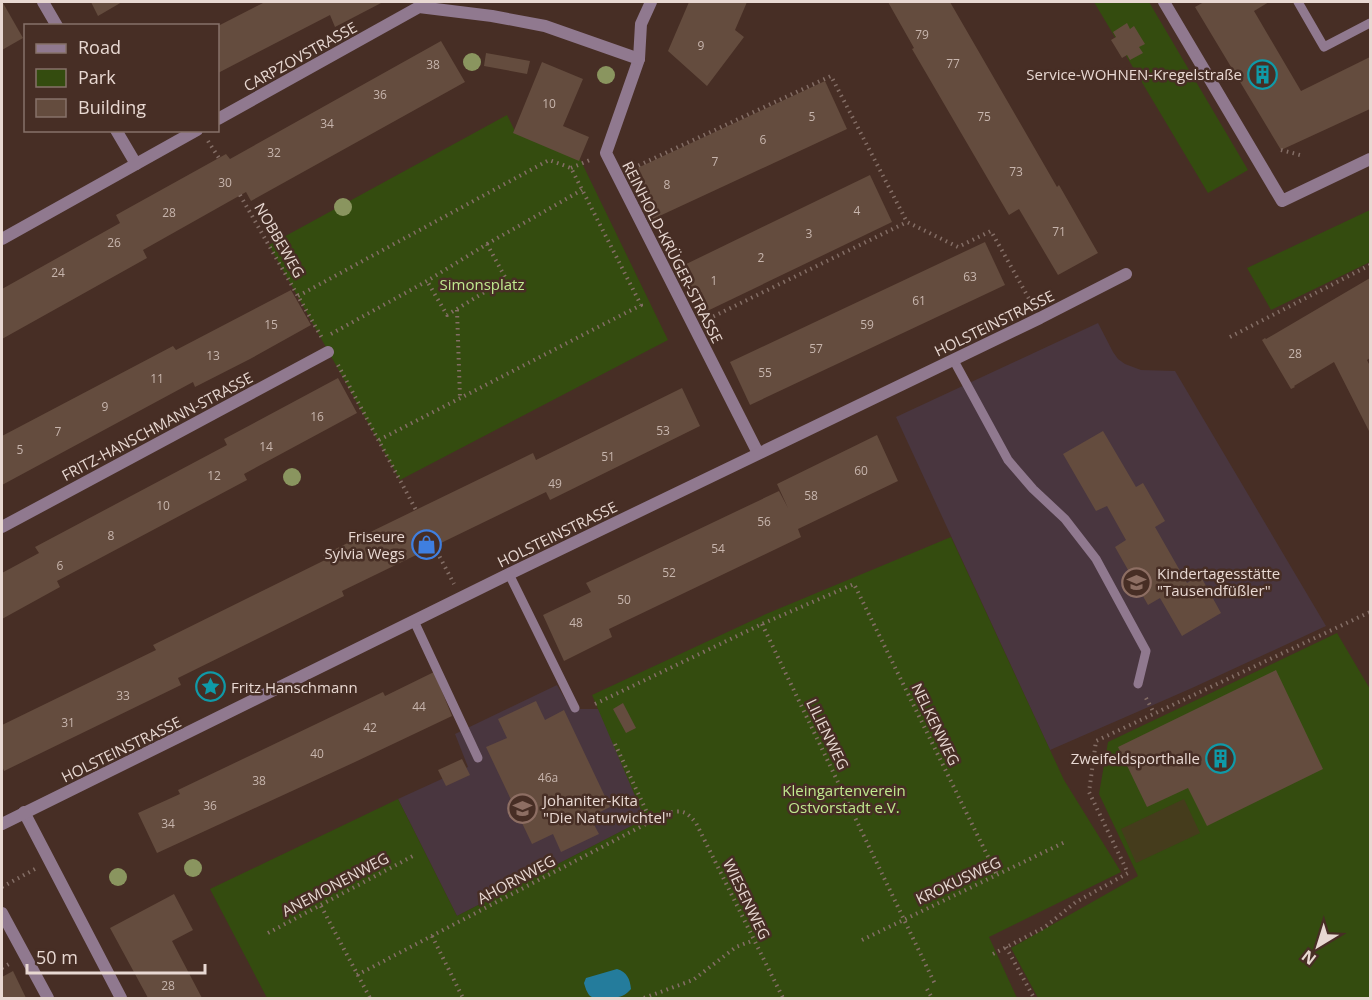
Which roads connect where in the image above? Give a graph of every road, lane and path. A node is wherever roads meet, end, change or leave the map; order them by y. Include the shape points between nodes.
1 (43, 2) edge
2 (651, 2) edge
3 (1164, 2) edge
4 (1298, 2) edge
5 (417, 4) edge
6 (1371, 23) edge
7 (56, 24) edge
8 (639, 59) junction
9 (219, 118) edge
10 (117, 132) edge
11 (192, 132) edge
12 (1281, 150) dead end
13 (1300, 155) dead end
14 (1371, 159) edge
15 (136, 164) junction
16 (617, 176) junction
17 (582, 190) junction
18 (240, 195) dead end
19 (907, 222) junction
20 (2, 239) edge
21 (487, 244) junction
22 (1371, 265) edge
23 (1126, 274) dead end
24 (427, 281) junction
25 (456, 309) junction
26 (1040, 318) junction
27 (693, 326) junction
28 (1230, 337) dead end
29 (323, 339) dead end
30 (328, 352) dead end
31 (953, 359) junction
32 (460, 398) junction
33 (758, 453) junction
34 (416, 510) dead end
35 (2, 527) edge
36 (434, 546) dead end
37 (509, 574) junction
38 (461, 598) junction
39 (1371, 612) edge
40 (414, 621) junction
41 (762, 624) junction
42 (1138, 684) dead end
43 (595, 704) dead end
44 (575, 708) dead end
45 (615, 744) dead end
46 (478, 758) dead end
47 (24, 812) junction
48 (688, 813) joint
49 (651, 821) junction
50 (2, 824) edge
51 (1065, 842) dead end
52 (413, 856) dead end
53 (50, 862) junction
54 (997, 875) junction
55 (2, 887) edge
56 (321, 906) junction
57 (2, 913) edge
58 (903, 919) junction
59 (268, 933) dead end
60 (432, 936) junction
61 (754, 940) junction
62 (862, 940) dead end
63 (1006, 947) junction
64 (993, 954) dead end
65 (357, 975) junction
66 (936, 984) dead end
67 (927, 989) dead end
68 (48, 999) edge
69 (121, 999) edge
70 (370, 999) edge
71 (463, 999) edge
72 (645, 999) edge
73 (783, 999) edge
74 (932, 999) edge
75 (1034, 999) edge

1 - 7 street
2 - 8 street, REINHOLD-KRÜGER-STRASSE via 641,24
3 - 14 street via 1282,201
4 - 6 lane via 1324,47
5 - 8 street, CARPZOVSTRASSE via 545,26
5 - 9 street, CARPZOVSTRASSE
8 - 16 street, REINHOLD-KRÜGER-STRASSE via 606,153
10 - 15 street
11 - 15 street
12 - 13 path
15 - 20 street
16 - 19 path via 831,76
16 - 27 street, REINHOLD-KRÜGER-STRASSE
17 - 18 path, NOBBEWEG via 571,168 549,160 298,296
17 - 21 path
17 - 32 path via 641,305
19 - 26 path via 958,247 991,231
19 - 27 path
21 - 24 path
21 - 25 path via 506,279
22 - 28 path
23 - 26 street, HOLSTEINSTRASSE
24 - 25 path via 447,315
24 - 29 path
25 - 32 path
26 - 31 street, HOLSTEINSTRASSE
27 - 33 street, REINHOLD-KRÜGER-STRASSE
30 - 35 street, FRITZ-HANSCHMANN-STRASSE
31 - 33 street, HOLSTEINSTRASSE
31 - 42 lane via 1008,460 1065,519 1096,559 1146,651
32 - 34 path via 379,440
33 - 37 street, HOLSTEINSTRASSE
36 - 38 path
37 - 38 street, HOLSTEINSTRASSE
37 - 44 lane
38 - 40 street, HOLSTEINSTRASSE
39 - 63 path via 1096,741 1089,792 1128,873 1076,902 1045,927
40 - 46 lane
40 - 47 street, HOLSTEINSTRASSE
41 - 43 path
41 - 54 path, NELKENWEG via 854,584
41 - 58 path, LILIENWEG
45 - 49 path
47 - 50 street, HOLSTEINSTRASSE
47 - 53 street
48 - 49 path, AHORNWEG via 678,810
48 - 61 path, WIESENWEG
49 - 60 path, AHORNWEG
51 - 54 path, KROKUSWEG
52 - 56 path, ANEMONENWEG
53 - 55 path
53 - 69 street
54 - 58 path, KROKUSWEG
56 - 59 path, ANEMONENWEG
56 - 65 path
57 - 68 street
58 - 62 path, KROKUSWEG
58 - 66 path, LILIENWEG
60 - 65 path, AHORNWEG
60 - 71 path
61 - 72 path via 735,947 693,980
61 - 73 path, WIESENWEG
63 - 64 path
63 - 75 path
65 - 70 path
67 - 74 path

